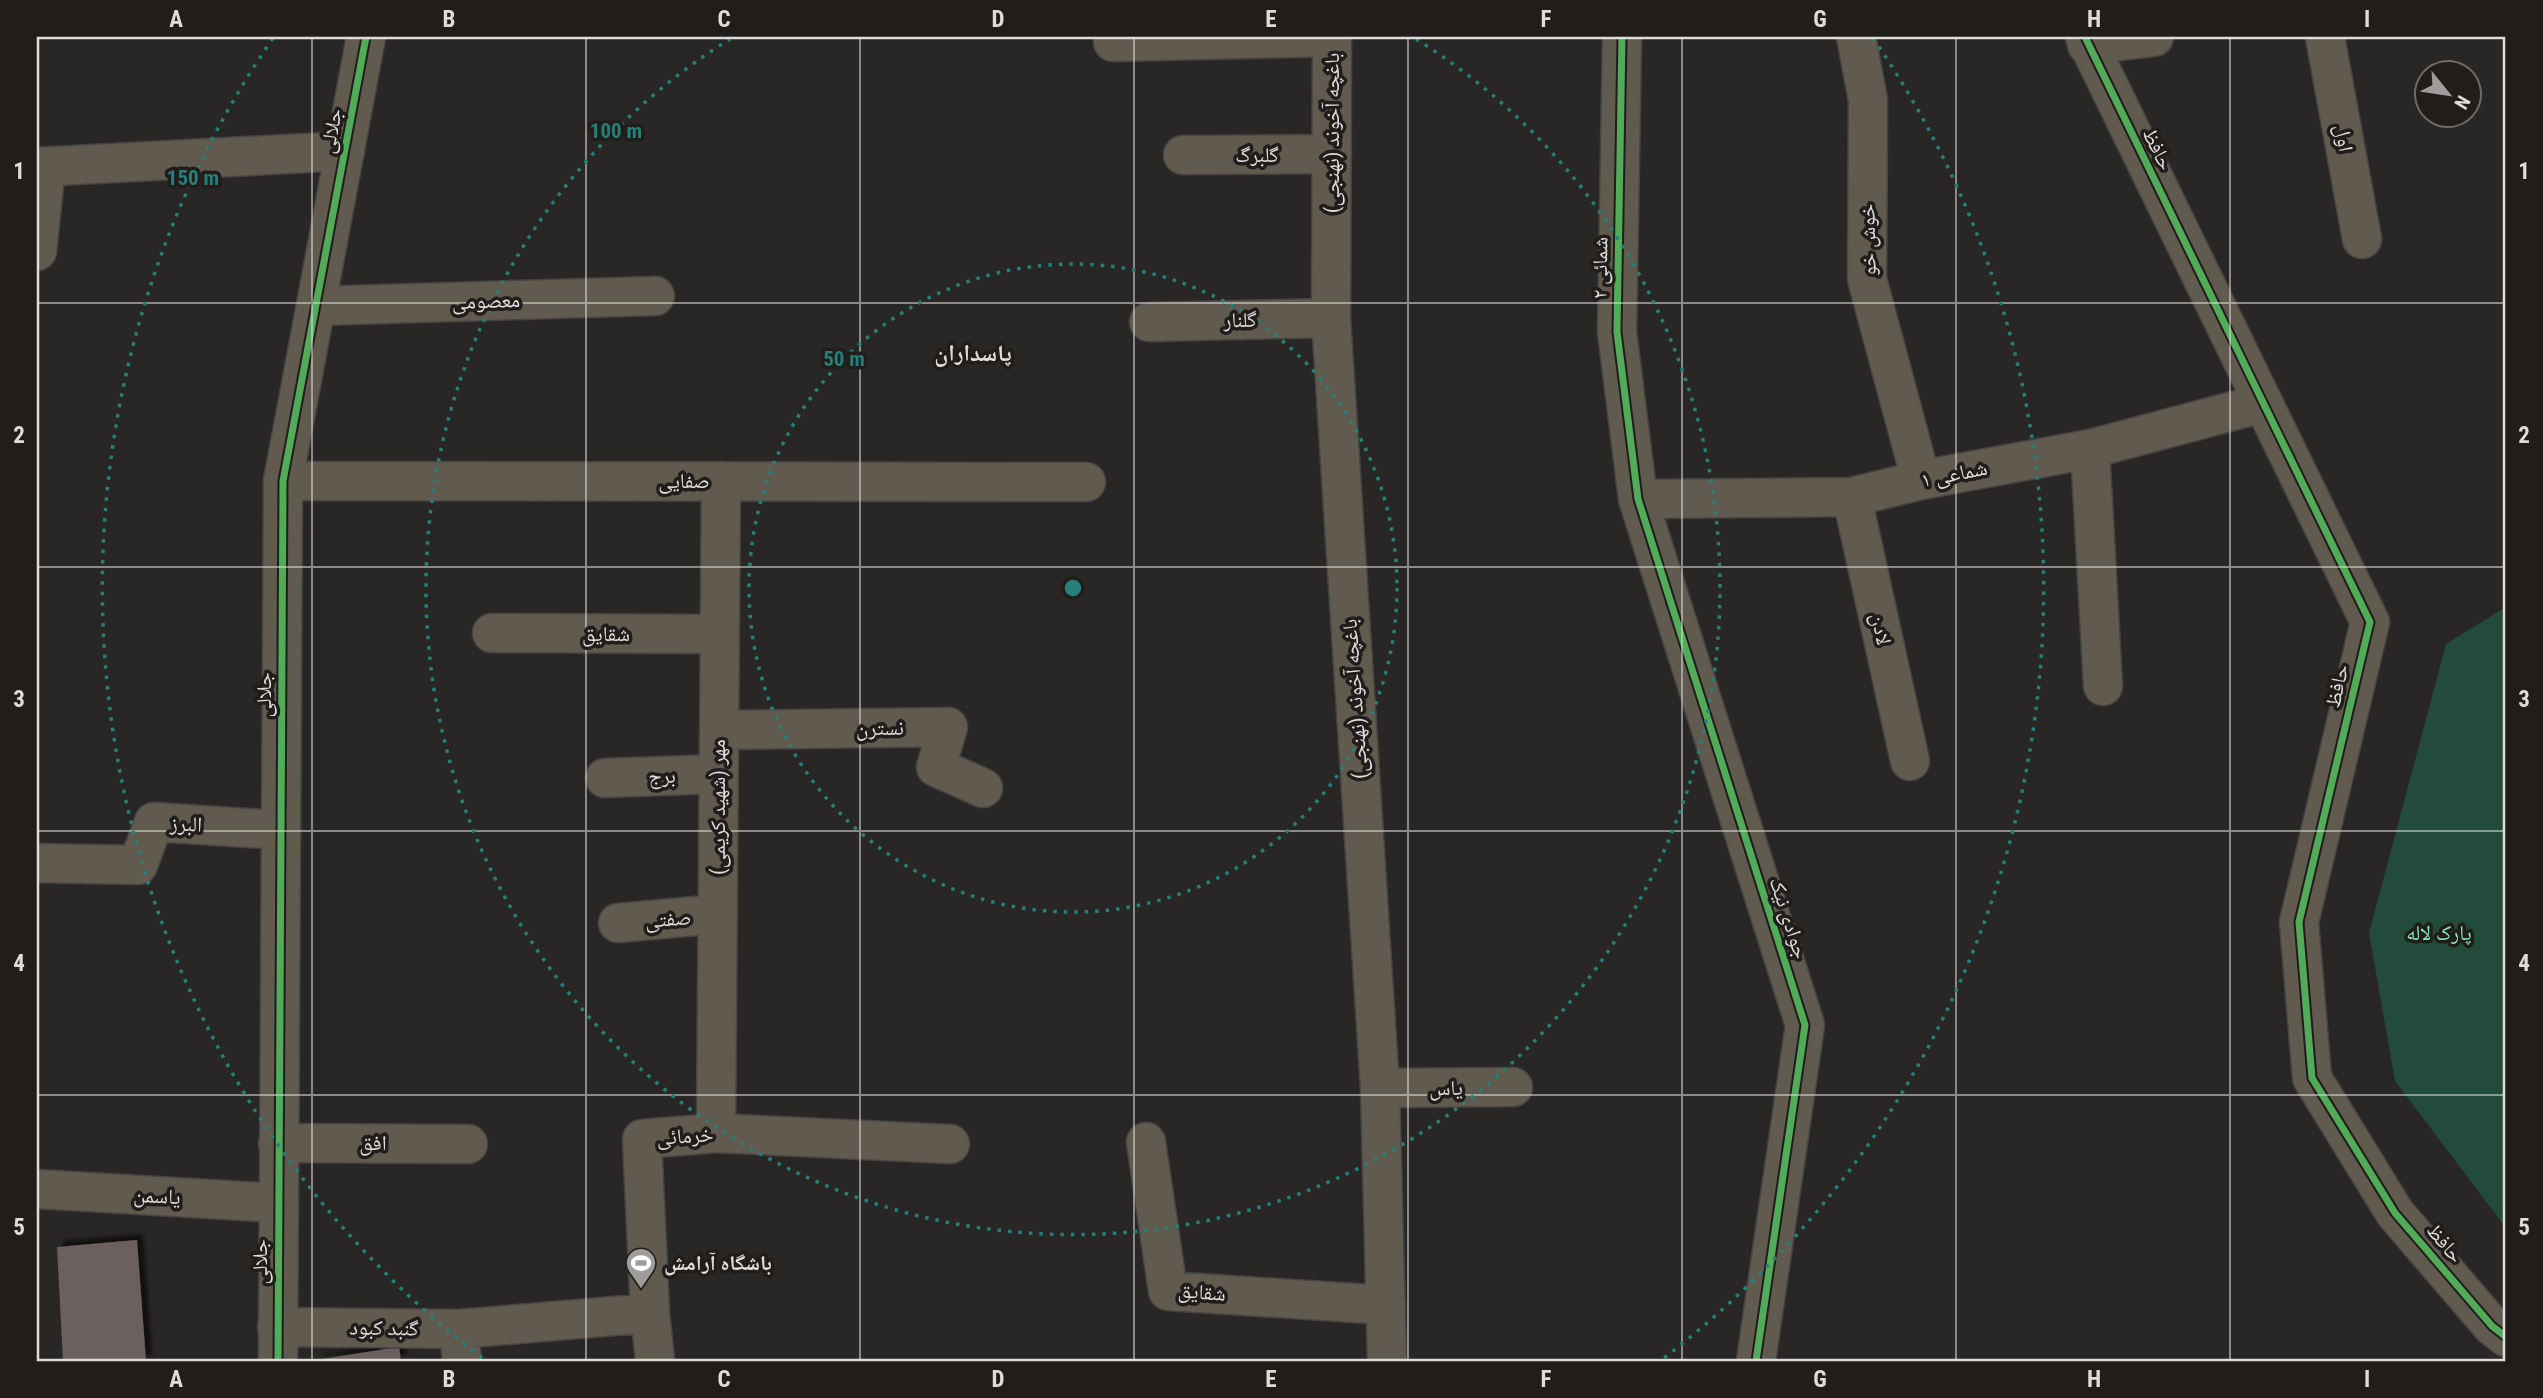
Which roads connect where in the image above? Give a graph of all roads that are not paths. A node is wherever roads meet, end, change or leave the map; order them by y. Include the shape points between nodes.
1 (366, 37) edge
2 (1332, 37) edge
3 (1622, 37) edge
4 (1856, 37) edge
5 (2154, 37) edge
6 (2325, 37) edge
7 (2086, 41) edge
8 (1113, 42) dead end
9 (345, 151) junction
10 (1332, 154) junction
11 (1183, 155) dead end
12 (41, 167) edge
13 (2362, 239) dead end
14 (37, 251) edge
15 (655, 296) dead end
16 (316, 306) junction
17 (1331, 318) junction
18 (1149, 322) dead end
19 (2263, 403) junction
20 (2090, 449) junction
21 (1921, 480) junction
22 (283, 481) junction
23 (722, 481) junction
24 (1086, 482) dead end
25 (1852, 497) junction
26 (1638, 499) junction
27 (492, 633) dead end
28 (720, 634) junction
29 (2103, 686) dead end
30 (719, 730) junction
31 (1910, 761) dead end
32 (719, 774) junction
33 (605, 778) dead end
34 (984, 789) dead end
35 (281, 830) junction
36 (37, 863) edge
37 (718, 914) junction
38 (618, 923) dead end
39 (1513, 1087) dead end
40 (1380, 1088) junction
41 (716, 1133) junction
42 (1146, 1142) dead end
43 (278, 1143) junction
44 (468, 1144) dead end
45 (950, 1144) dead end
46 (37, 1189) edge
47 (278, 1203) junction
48 (1385, 1305) junction
49 (650, 1313) junction
50 (2506, 1337) edge
51 (277, 1344) edge
52 (461, 1345) edge
53 (655, 1361) edge
54 (1387, 1361) edge
55 (1756, 1361) edge

1 - 9 street, جلالی
2 - 8 street
2 - 10 street, باغچه آخوند (نهنجی)
3 - 26 street, شمائی ۲ via 1616,332
4 - 21 street, خوش خو via 1868,100 1867,279
5 - 7 street
6 - 13 street, اول
7 - 19 street, حافظ
9 - 12 street
9 - 16 street, جلالی
10 - 11 street, گلبرگ
10 - 17 street, باغچه آخوند (نهنجی)
12 - 14 street
15 - 16 street, معصومی
16 - 22 street, جلالی
17 - 18 street, گلنار
17 - 40 street, باغچه آخوند (نهنجی)
19 - 20 street, شماعی ۱
19 - 50 street, حافظ via 2370,622 2299,922 2312,1078 2395,1213
20 - 21 street, شماعی ۱
20 - 29 street
21 - 25 street, شماعی ۱
22 - 23 street, صفایی
22 - 35 street, جلالی
23 - 24 street, صفایی
23 - 28 street, مهر (شهید کریمی)
25 - 26 street, شماعی ۱
25 - 31 street, لادن
26 - 55 street, جوادی نیک via 1805,1026
27 - 28 street, شقایق
28 - 30 street, مهر (شهید کریمی)
30 - 32 street, مهر (شهید کریمی)
30 - 34 street, نسترن via 948,727 936,767
32 - 33 street, برج
32 - 37 street, مهر (شهید کریمی)
35 - 36 street, البرز via 154,822 138,865
35 - 43 street, جلالی
37 - 38 street, صفتی
37 - 41 street, مهر (شهید کریمی)
39 - 40 street, یاس
40 - 48 street, باغچه آخوند (نهنجی)
41 - 45 street, خرمائی
41 - 49 street, خرمائی via 642,1139
42 - 48 street, شقایق via 1168,1290
43 - 44 street, افق
43 - 47 street, جلالی
46 - 47 street, یاسمن
47 - 51 street, جلالی
48 - 54 street, باغچه آخوند (نهنجی)
49 - 52 street, گنبد کبود
49 - 53 street, خرمائی
51 - 52 street, گنبد کبود

